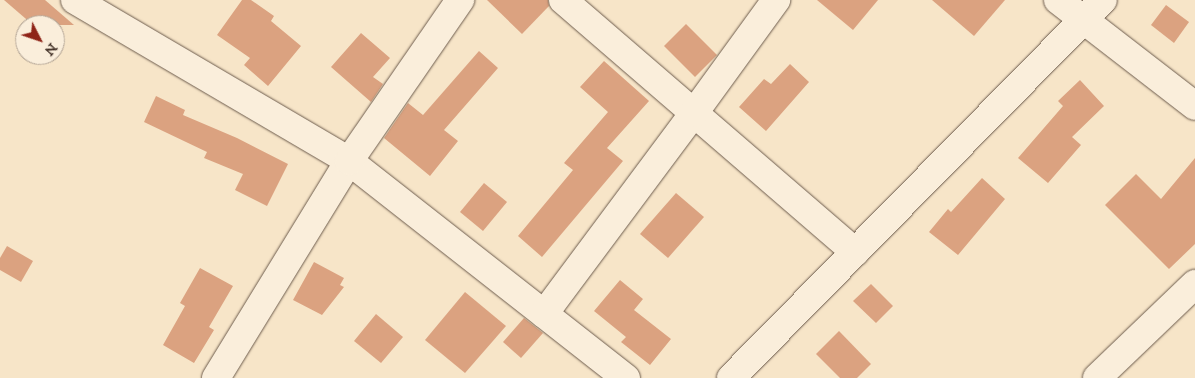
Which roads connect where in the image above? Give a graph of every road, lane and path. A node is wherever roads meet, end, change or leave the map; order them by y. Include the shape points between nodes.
1 (75, 0) edge
2 (460, 0) edge
3 (563, 0) edge
4 (776, 0) edge
5 (1058, 0) edge
6 (1103, 0) edge
7 (1084, 19) junction
8 (1195, 106) edge
9 (694, 113) junction
10 (349, 160) junction
11 (855, 252) junction
12 (1195, 284) edge
13 (544, 314) junction
14 (216, 378) edge
15 (626, 378) edge
16 (731, 378) edge
17 (1097, 378) edge

1 - 10 street
2 - 10 street
3 - 9 street
4 - 9 street
5 - 7 street
6 - 7 street
7 - 8 street
7 - 11 street
9 - 11 street
9 - 13 street
10 - 13 street
10 - 14 street
11 - 16 street
12 - 17 street
13 - 15 street

